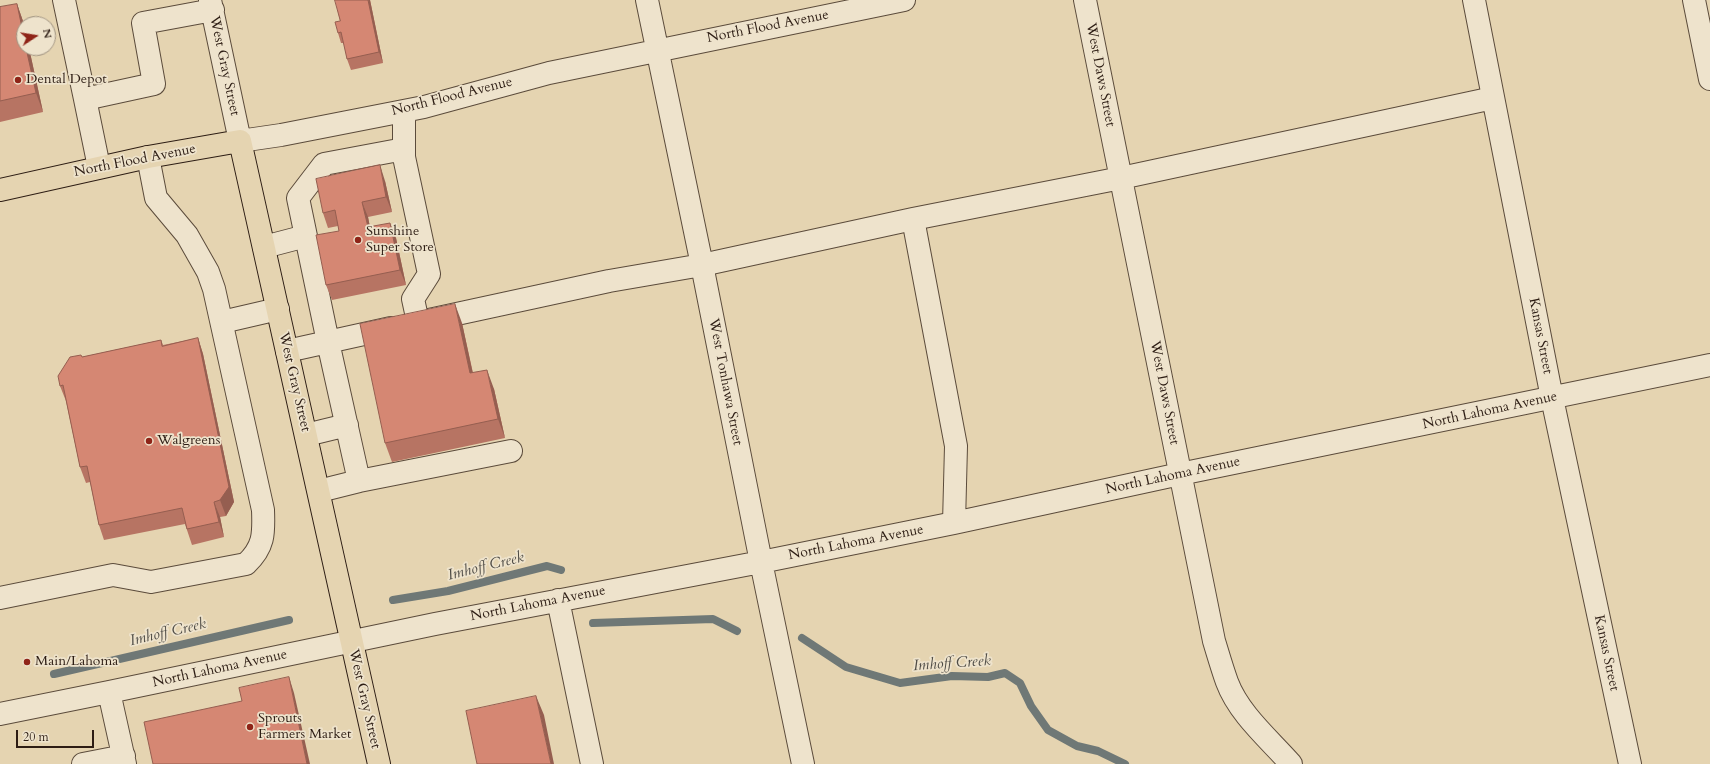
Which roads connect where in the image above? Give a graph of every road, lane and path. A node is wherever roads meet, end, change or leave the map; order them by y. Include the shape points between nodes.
1 (64, 0) edge
2 (647, 0) edge
3 (904, 0) edge
4 (1085, 0) edge
5 (1474, 0) edge
6 (1694, 0) edge
7 (211, 5) edge
8 (658, 50) junction
9 (1710, 79) edge
10 (1494, 98) junction
11 (85, 99) junction
12 (404, 111) junction
13 (240, 141) junction
14 (404, 149) junction
15 (148, 157) junction
16 (99, 167) junction
17 (1121, 178) junction
18 (0, 190) edge
19 (913, 219) junction
20 (306, 236) junction
21 (264, 247) junction
22 (702, 265) junction
23 (278, 309) junction
24 (222, 322) junction
25 (418, 322) junction
26 (328, 342) junction
27 (287, 351) junction
28 (1710, 365) edge
29 (1552, 398) junction
30 (347, 425) junction
31 (306, 435) junction
32 (511, 451) dead end
33 (1180, 474) junction
34 (360, 481) junction
35 (319, 492) junction
36 (954, 523) junction
37 (760, 562) junction
38 (0, 598) edge
39 (558, 600) junction
40 (351, 642) junction
41 (109, 692) junction
42 (0, 714) edge
43 (124, 760) edge
44 (83, 764) edge
45 (379, 764) edge
46 (592, 764) edge
47 (804, 764) edge
48 (1292, 764) edge
49 (1630, 764) edge

1 - 11 street
2 - 8 street, West Tonhawa Street
3 - 8 street, North Flood Avenue
4 - 17 street, West Daws Street
5 - 10 street, Kansas Street
6 - 9 street
7 - 11 street via 143,23 154,84
7 - 13 street, West Gray Street
8 - 12 street, North Flood Avenue via 549,73
8 - 22 street, West Tonhawa Street
10 - 17 street
10 - 29 street, Kansas Street
11 - 16 street
12 - 13 street, North Flood Avenue
12 - 14 street
13 - 15 main road, North Flood Avenue
13 - 21 main road, West Gray Street
14 - 20 street via 324,164 298,198
14 - 25 street via 429,274 413,299
15 - 16 main road, North Flood Avenue
15 - 24 street via 156,198 187,235 208,272
16 - 18 main road, North Flood Avenue
17 - 19 street
17 - 33 street, West Daws Street
19 - 22 street
19 - 36 street via 956,446
20 - 21 street
20 - 26 street
21 - 23 main road, West Gray Street
22 - 25 street via 609,281
22 - 37 street, West Tonhawa Street
23 - 24 street
23 - 27 main road, West Gray Street
24 - 38 street via 263,510 264,528 255,555 246,564 171,579 152,582 113,575
25 - 26 street
26 - 27 street
26 - 30 street
27 - 31 main road, West Gray Street
28 - 29 street, North Lahoma Avenue
29 - 33 street, North Lahoma Avenue
29 - 49 street, Kansas Street
30 - 31 street
30 - 34 street
31 - 35 main road, West Gray Street
32 - 34 street
33 - 36 street, North Lahoma Avenue
33 - 48 street, West Daws Street via 1214,641 1227,683 1253,722
34 - 35 street
35 - 40 main road, West Gray Street
36 - 37 street, North Lahoma Avenue
37 - 39 street, North Lahoma Avenue
37 - 47 street, West Tonhawa Street
39 - 40 street, North Lahoma Avenue
39 - 46 street
40 - 41 street, North Lahoma Avenue
40 - 45 main road, West Gray Street
41 - 42 street, North Lahoma Avenue
41 - 43 street
43 - 44 street

